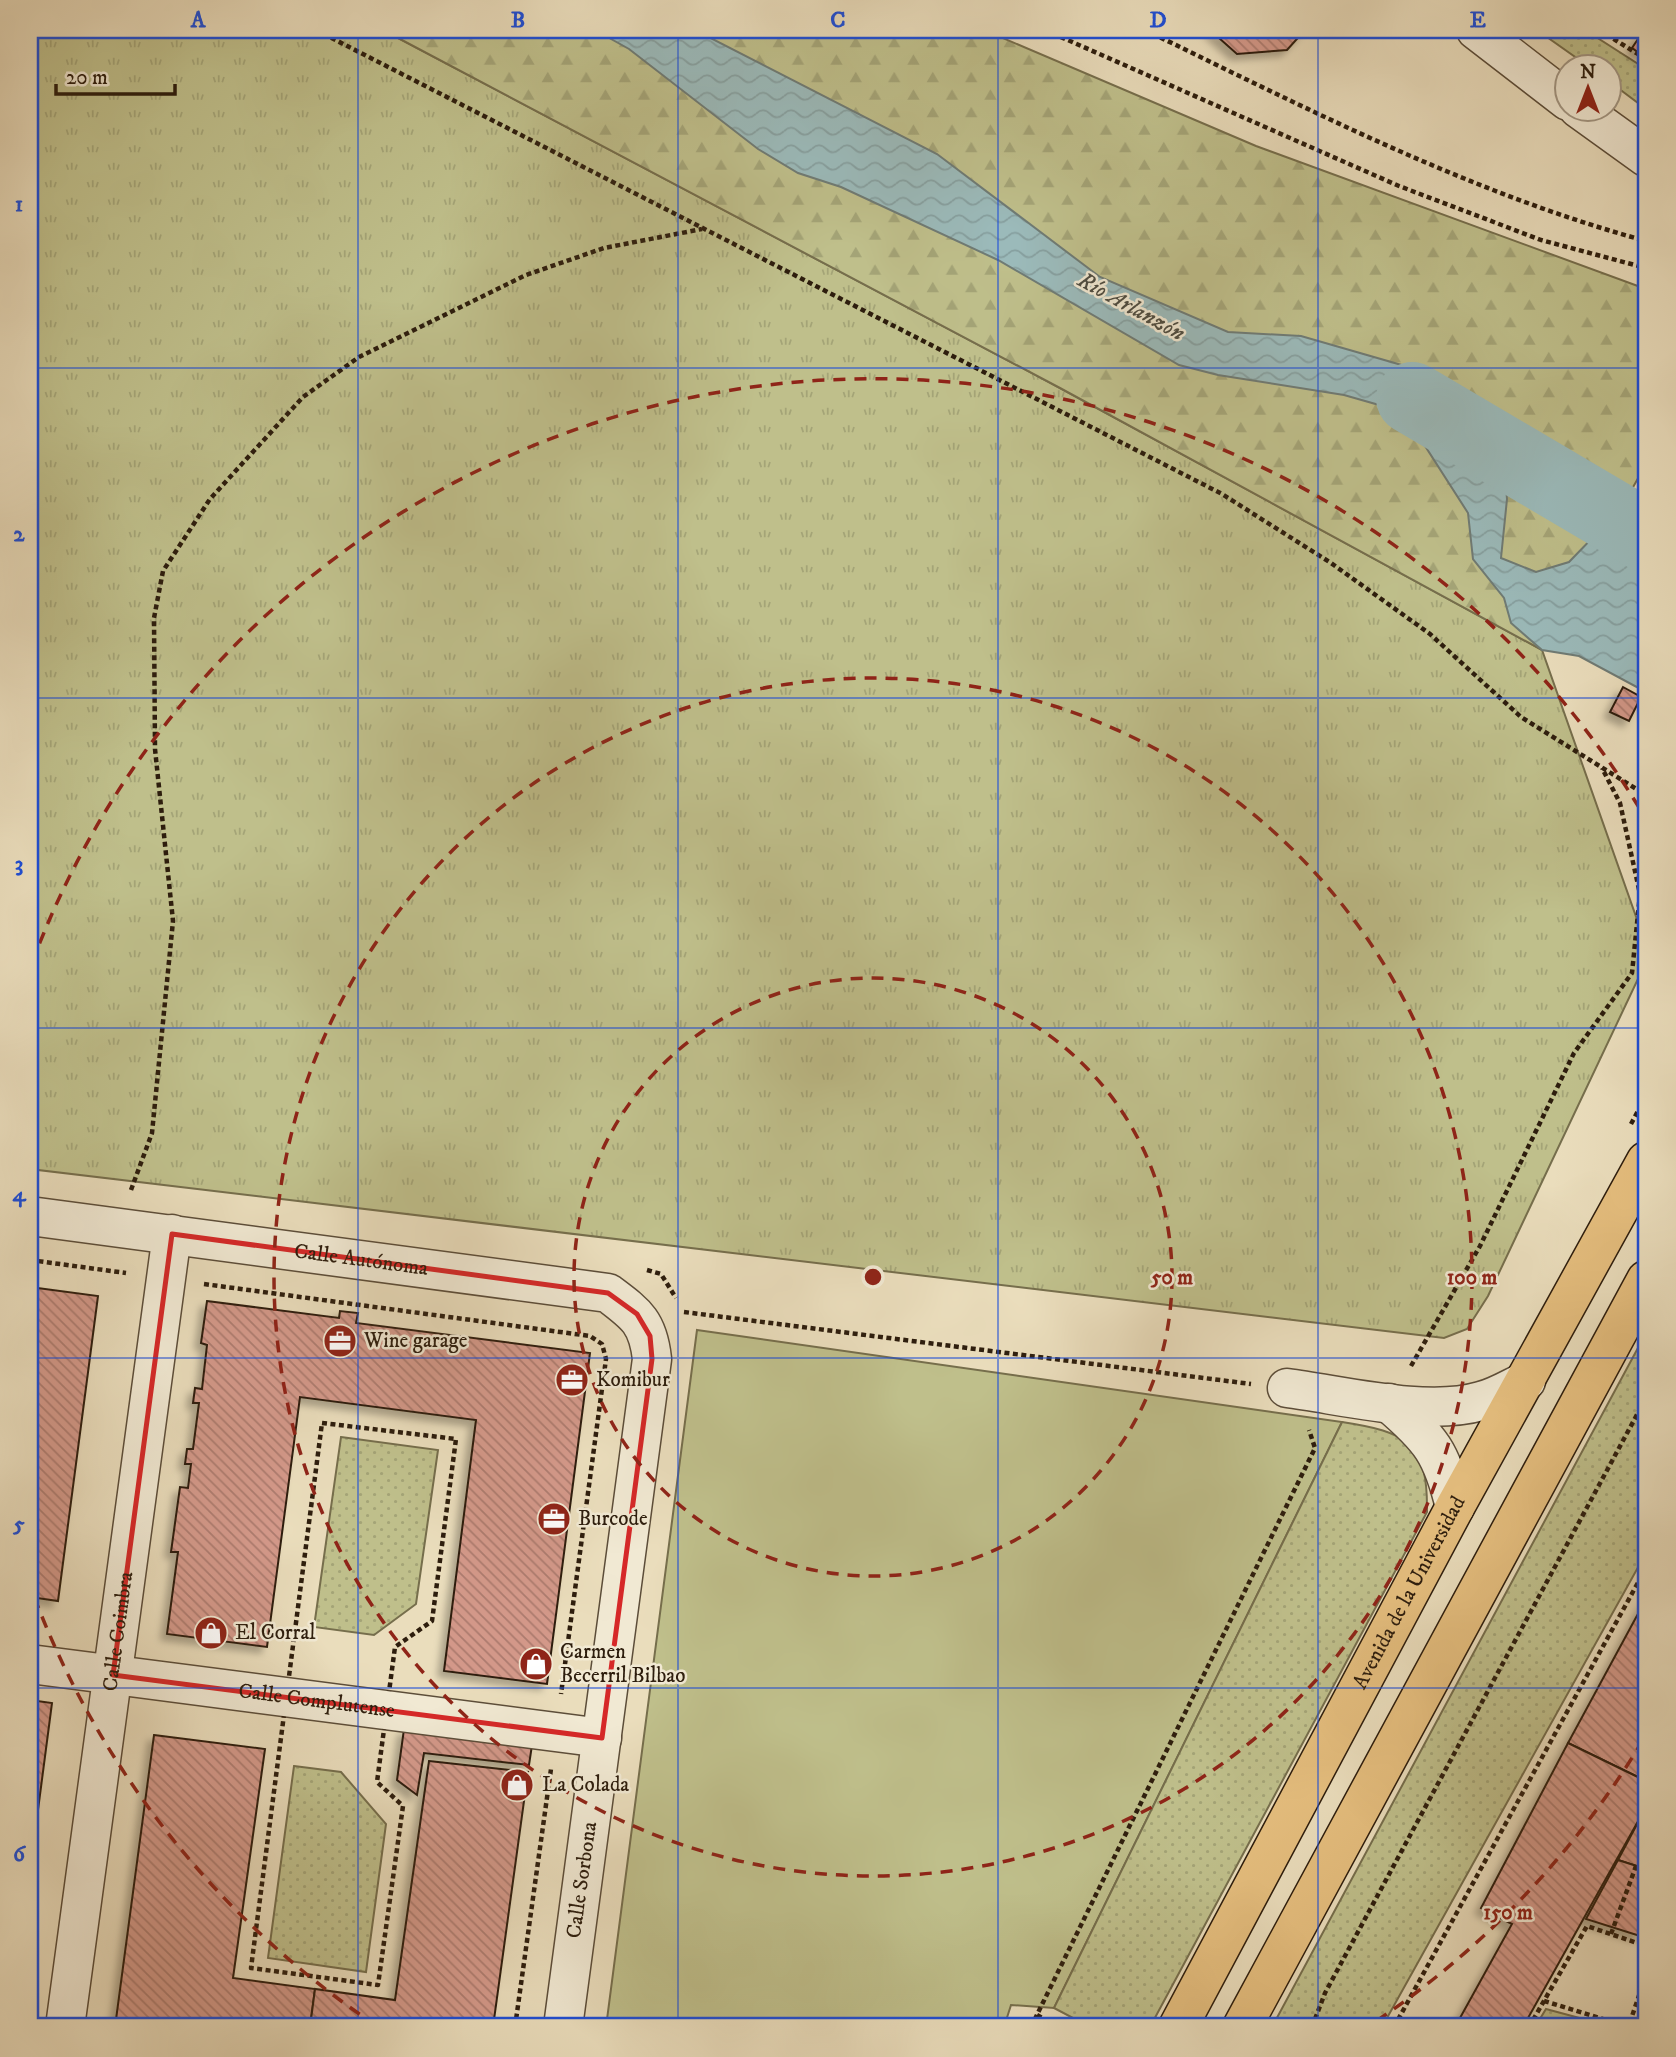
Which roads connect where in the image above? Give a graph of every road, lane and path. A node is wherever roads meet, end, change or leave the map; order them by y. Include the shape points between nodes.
1 (316, 30) edge
2 (1045, 30) edge
3 (1145, 30) edge
4 (1476, 30) edge
5 (1599, 30) edge
6 (1646, 59) edge
7 (1554, 91) edge
8 (1597, 122) edge
9 (1646, 157) edge
10 (703, 229) junction
11 (1646, 241) edge
12 (1646, 268) edge
13 (1602, 767) junction
14 (1646, 795) edge
15 (1646, 1096) edge
16 (1636, 1147) edge
17 (141, 1195) dead end
18 (30, 1216) edge
19 (172, 1234) junction
20 (30, 1260) edge
21 (637, 1267) dead end
22 (166, 1278) junction
23 (1646, 1280) edge
24 (684, 1312) junction
25 (684, 1325) dead end
26 (652, 1359) joint
27 (1420, 1371) dead end
28 (1526, 1381) junction
29 (1287, 1388) joint
30 (1646, 1398) edge
31 (1389, 1403) junction
32 (1309, 1428) dead end
33 (1455, 1507) junction
34 (1646, 1570) edge
35 (30, 1664) edge
36 (113, 1675) junction
37 (556, 1732) junction
38 (602, 1738) junction
39 (1636, 1866) dead end
40 (1611, 1934) junction
41 (1646, 1946) edge
42 (1646, 1975) edge
43 (1544, 2001) junction
44 (1037, 2015) junction
45 (1629, 2026) edge
46 (65, 2027) edge
47 (515, 2027) edge
48 (563, 2027) edge
49 (1031, 2027) edge
50 (1059, 2027) edge
51 (1178, 2027) edge
52 (1242, 2027) edge
53 (1312, 2027) edge
54 (1394, 2027) edge
55 (1529, 2027) edge
56 (1635, 2027) edge

1 - 10 path
2 - 12 path via 1399,186 1541,240
3 - 11 path via 1372,140 1488,190
4 - 7 street
5 - 6 path
8 - 9 street
10 - 13 path via 1222,494 1331,563 1430,634 1521,718
10 - 17 path via 604,248 526,275 359,357 303,397 210,499 163,571 154,618 155,749 173,921 152,1133 130,1193
13 - 14 path
13 - 27 path via 1620,803 1640,894 1632,973 1574,1053 1479,1246 1408,1369
15 - 16 path
16 - 28 main road, Avenida de la Universidad
18 - 19 street, Calle Autónoma
19 - 22 street, Calle Coimbra
19 - 26 street, Calle Autónoma via 608,1293 637,1314 650,1336
20 - 22 path
21 - 24 path via 661,1274
22 - 36 street, Calle Coimbra
22 - 37 path via 590,1336 602,1344 606,1359
23 - 52 main road
24 - 25 path
24 - 29 path
26 - 38 street, Calle Sorbona
28 - 31 street via 1479,1402
28 - 33 main road, Avenida de la Universidad
29 - 31 street
30 - 53 path via 1325,1993
31 - 33 street via 1436,1449
32 - 44 path via 1315,1448
33 - 51 main road, Avenida de la Universidad
34 - 54 path
35 - 36 street, Calle Complutense
36 - 37 street, Calle Complutense
36 - 46 street, Calle Coimbra
37 - 38 street, Calle Complutense
37 - 47 path
38 - 48 street, Calle Sorbona
39 - 40 path
40 - 41 path
40 - 43 path via 1587,1926
42 - 45 path
43 - 45 path
43 - 55 path
44 - 49 path
44 - 50 path
45 - 56 path

